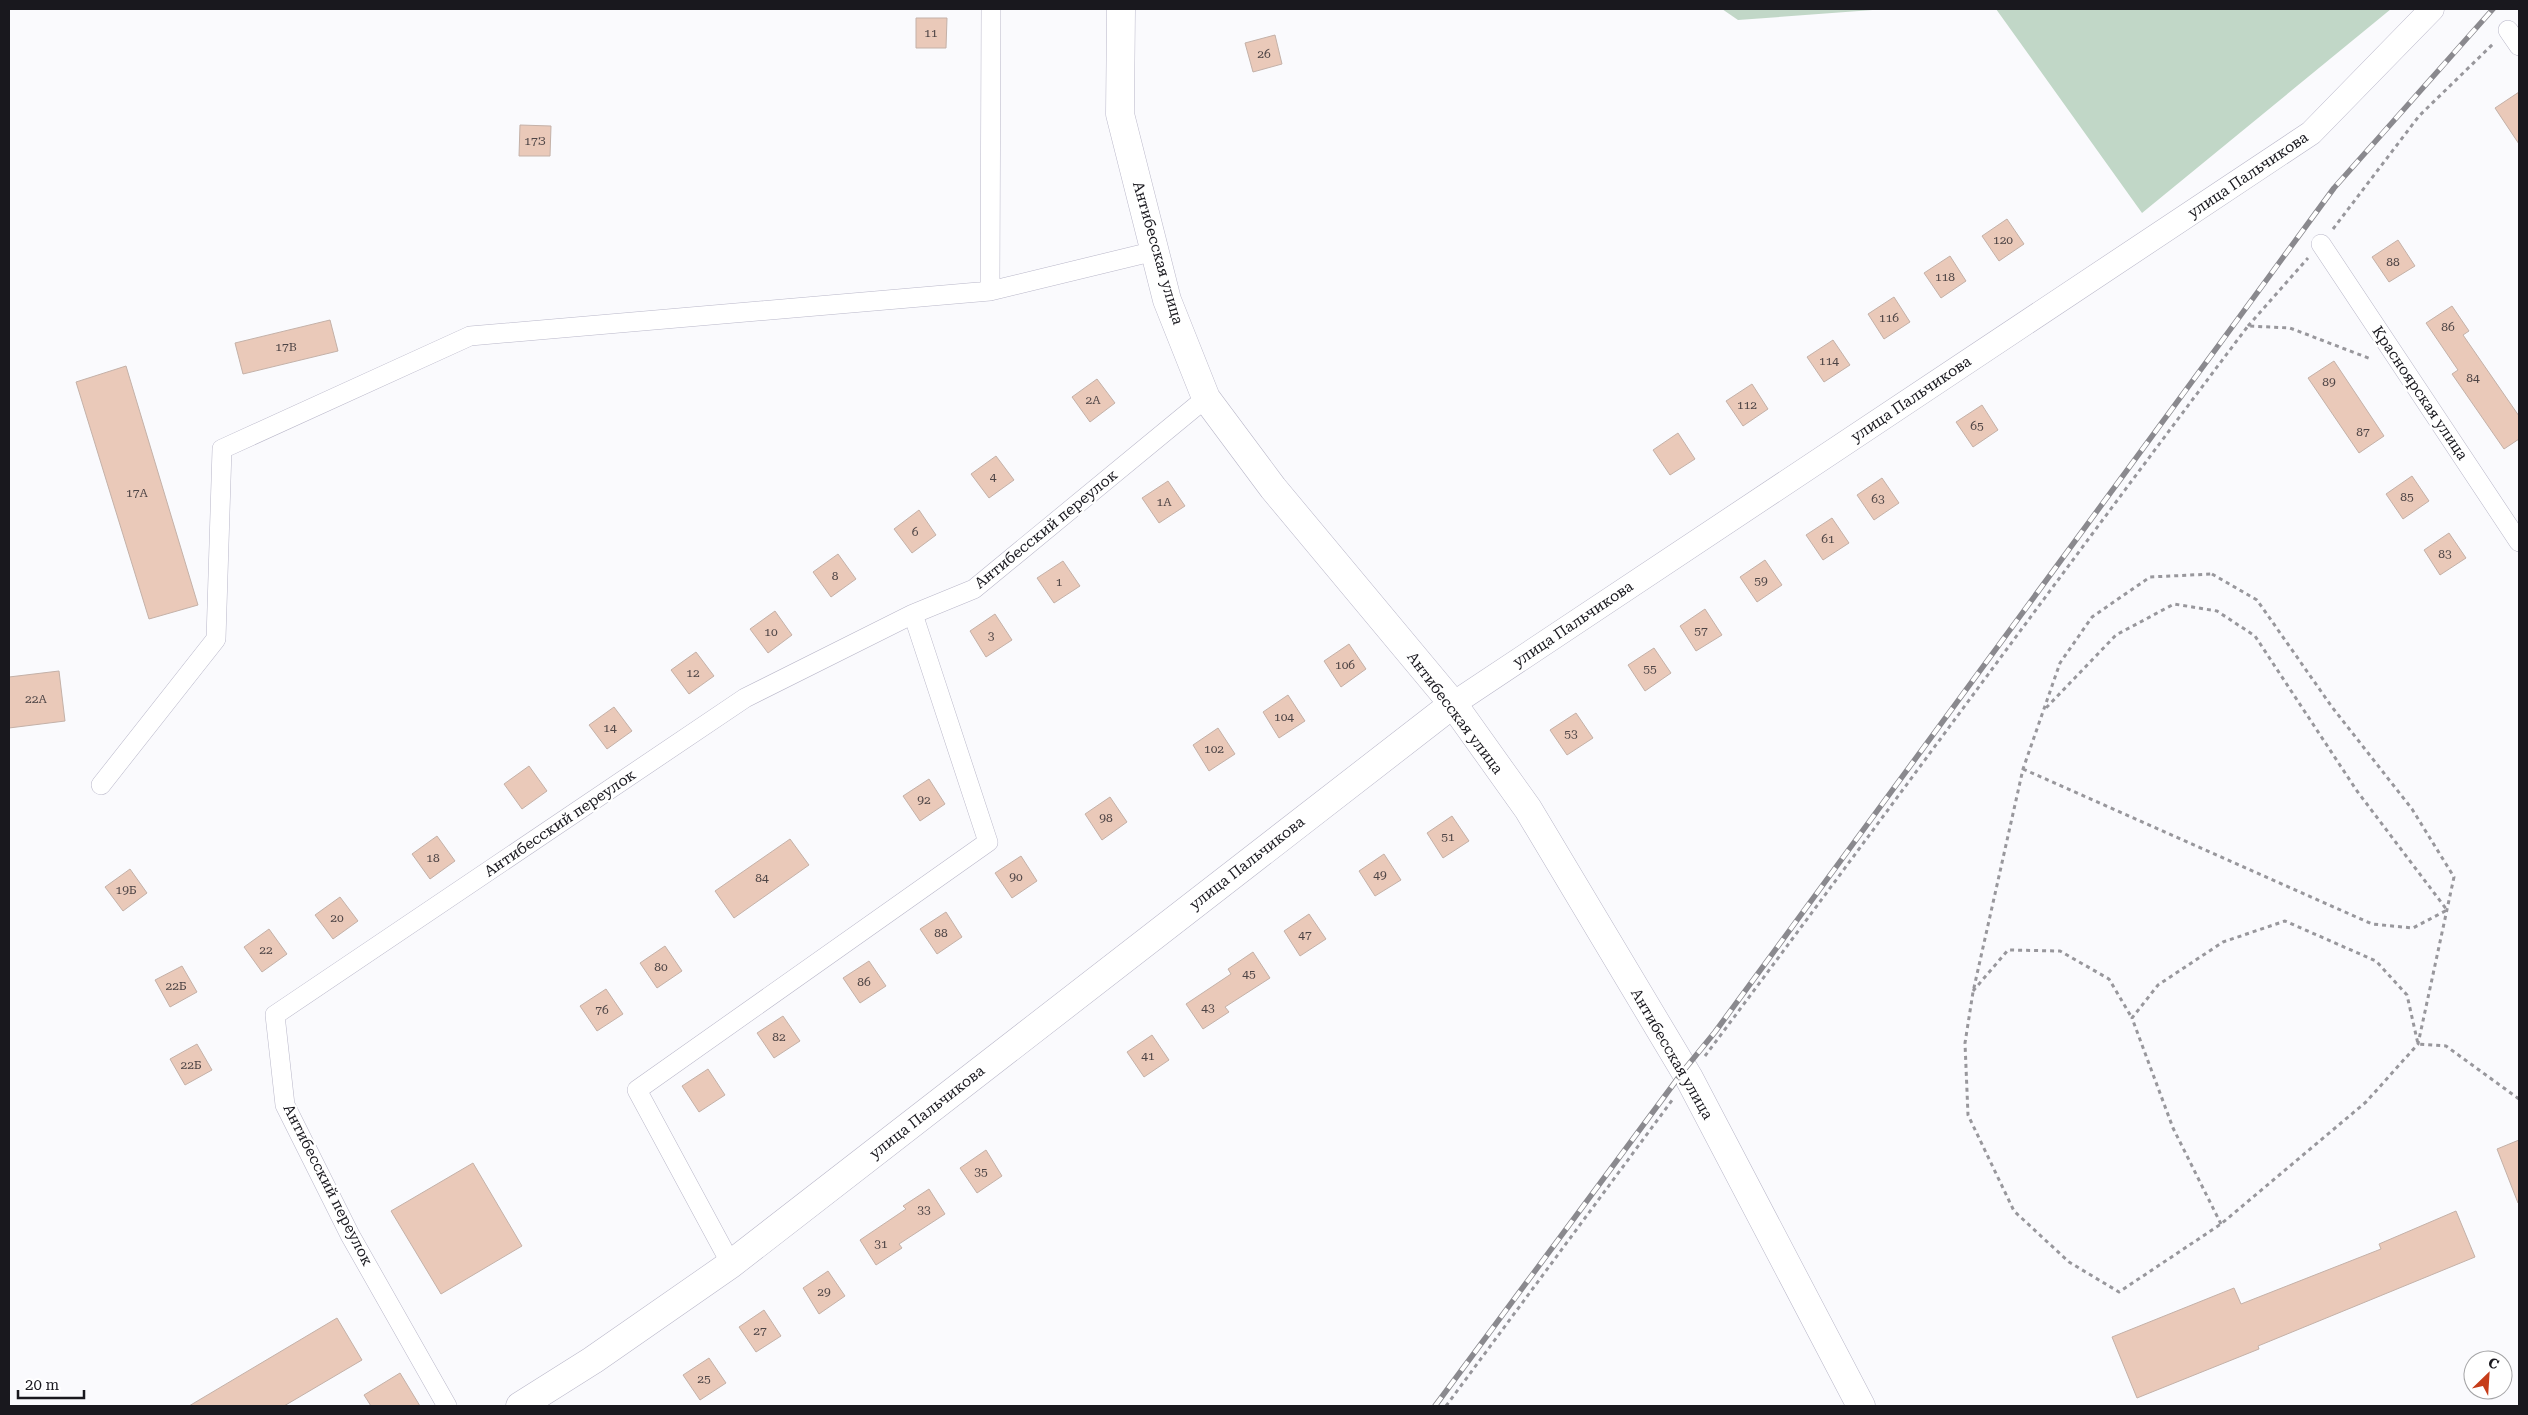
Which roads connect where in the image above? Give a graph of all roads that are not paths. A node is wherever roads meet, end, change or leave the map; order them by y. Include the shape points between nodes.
1 (991, 9) edge
2 (1121, 9) edge
3 (2432, 9) edge
4 (2508, 30) road end
5 (2519, 46) edge
6 (2321, 244) road end
7 (1155, 251) junction
8 (990, 291) junction
9 (1206, 398) junction
10 (2519, 542) edge
11 (913, 614) junction
12 (1452, 704) junction
13 (102, 785) dead end
14 (731, 1264) junction
15 (447, 1406) edge
16 (520, 1406) edge
17 (1861, 1406) edge

1 - 8 street
2 - 7 main road, Антибесская улица via 1120,114
3 - 12 street, улица Пальчикова via 2311,133
4 - 5 street
6 - 10 street, Красноярская улица
7 - 8 street
7 - 9 main road, Антибесская улица via 1168,300
8 - 13 street via 470,336 222,449 216,639
9 - 11 street, Антибесский переулок via 974,589
9 - 12 main road, Антибесская улица via 1273,488
11 - 14 street via 988,842 636,1090
11 - 15 street, Антибесский переулок via 745,698 275,1015 285,1104 350,1235
12 - 14 main road, улица Пальчикова
12 - 17 main road, Антибесская улица via 1528,810 1689,1078
14 - 16 main road, улица Пальчикова via 593,1360

